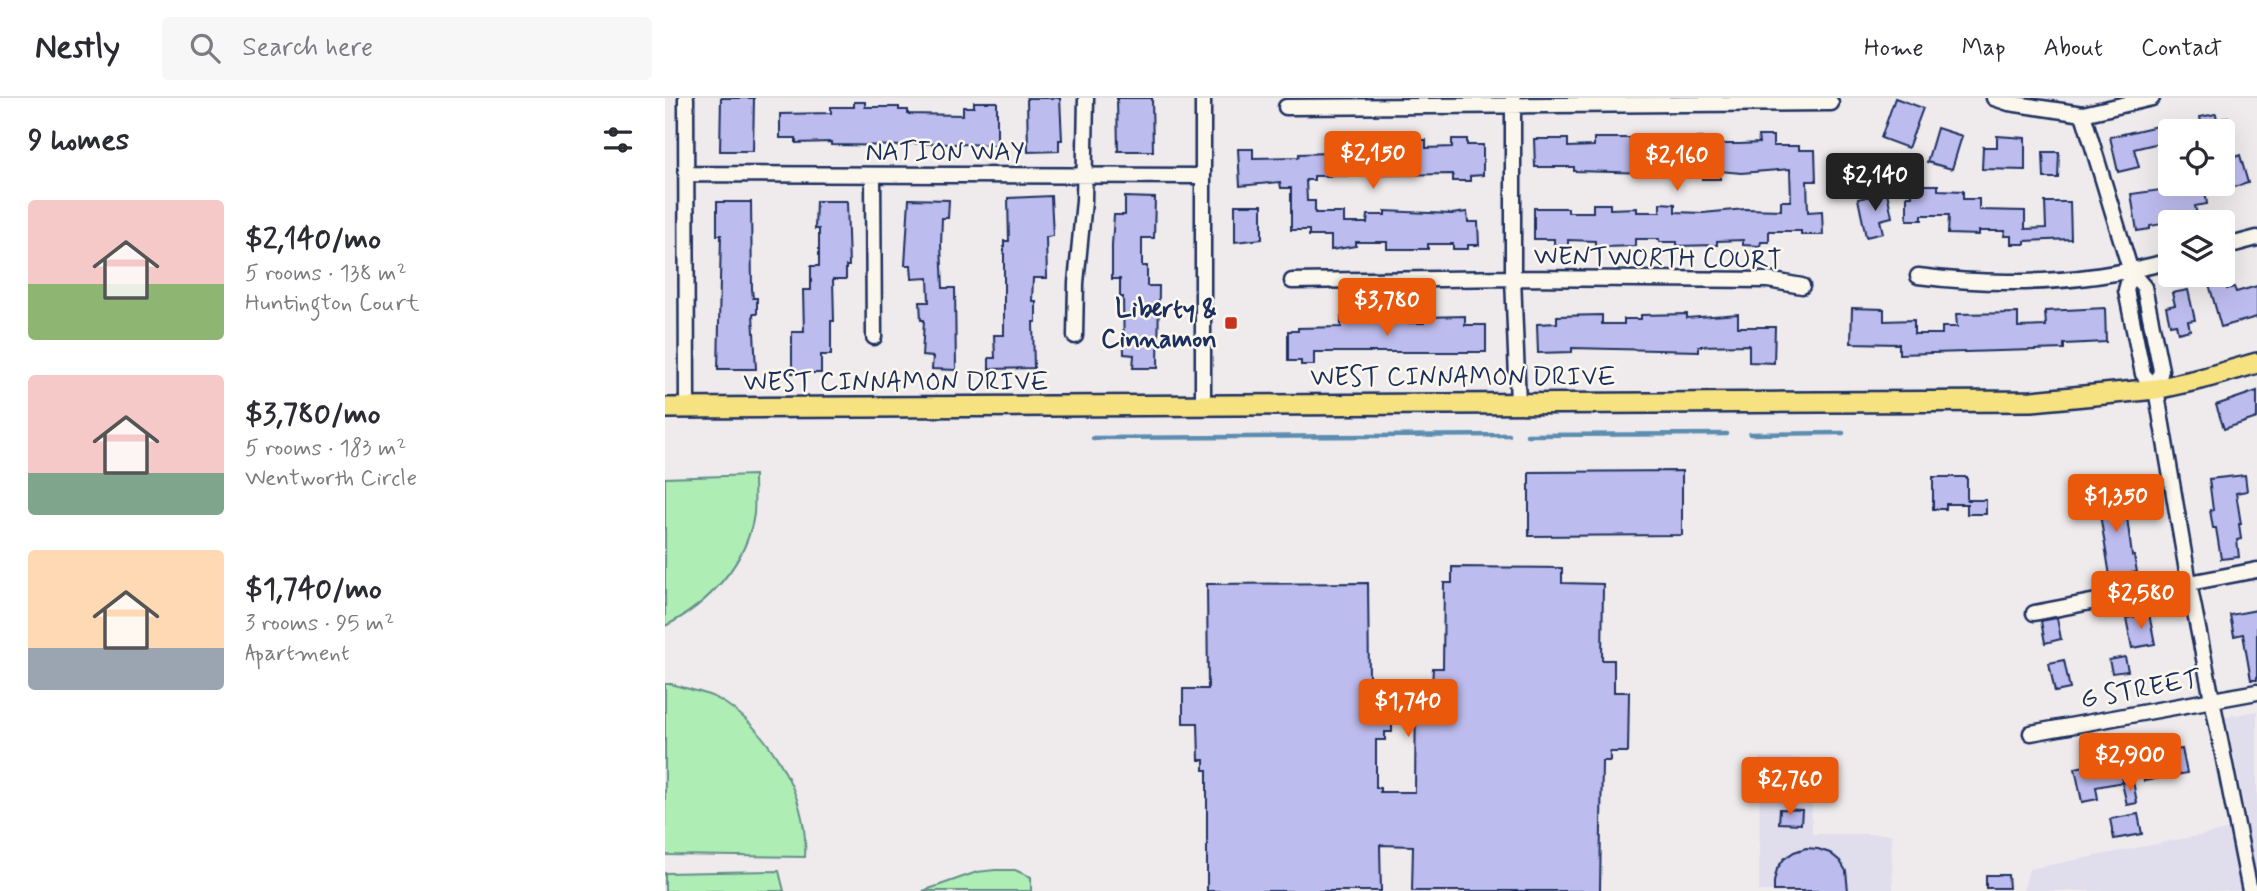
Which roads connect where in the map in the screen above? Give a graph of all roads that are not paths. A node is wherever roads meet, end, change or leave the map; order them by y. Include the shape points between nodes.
1 (686, 98) edge
2 (1086, 98) edge
3 (1203, 98) edge
4 (1994, 98) edge
5 (2152, 98) edge
6 (1513, 102) edge
7 (1831, 103) dead end
8 (1286, 107) dead end
9 (2083, 114) junction
10 (686, 174) junction
11 (873, 175) junction
12 (1085, 176) junction
13 (1203, 176) junction
14 (2257, 238) edge
15 (2235, 244) edge
16 (2158, 264) edge
17 (2131, 272) junction
18 (1918, 276) dead end
19 (1513, 278) junction
20 (1292, 281) dead end
21 (1802, 286) dead end
22 (1075, 336) dead end
23 (874, 337) dead end
24 (2257, 363) edge
25 (2156, 389) junction
26 (1518, 403) junction
27 (1203, 404) junction
28 (665, 408) edge
29 (687, 408) junction
30 (2257, 570) edge
31 (2189, 583) junction
32 (2034, 613) dead end
33 (2257, 692) edge
34 (2212, 700) junction
35 (2031, 733) dead end
36 (2250, 891) edge

1 - 10 street
2 - 12 street
3 - 13 street
4 - 9 street
5 - 9 street
6 - 7 street
6 - 8 street
6 - 19 street
9 - 17 street
10 - 11 street, NATION WAY
10 - 29 street
11 - 12 street, NATION WAY
11 - 23 street
12 - 13 street, NATION WAY
12 - 22 street
13 - 27 street
14 - 15 street
16 - 17 street
17 - 18 street via 2018,283
17 - 25 street via 2144,287 2161,370
19 - 20 street, WENTWORTH COURT
19 - 21 street, WENTWORTH COURT via 1768,280
19 - 26 street
24 - 25 main road, WEST CINNAMON DRIVE
25 - 26 main road, WEST CINNAMON DRIVE via 2018,401
25 - 31 street
26 - 27 main road, WEST CINNAMON DRIVE
27 - 29 main road, WEST CINNAMON DRIVE
28 - 29 main road, WEST CINNAMON DRIVE
30 - 31 street
31 - 32 street
31 - 34 street
33 - 34 street, G STREET
34 - 35 street, G STREET
34 - 36 street

